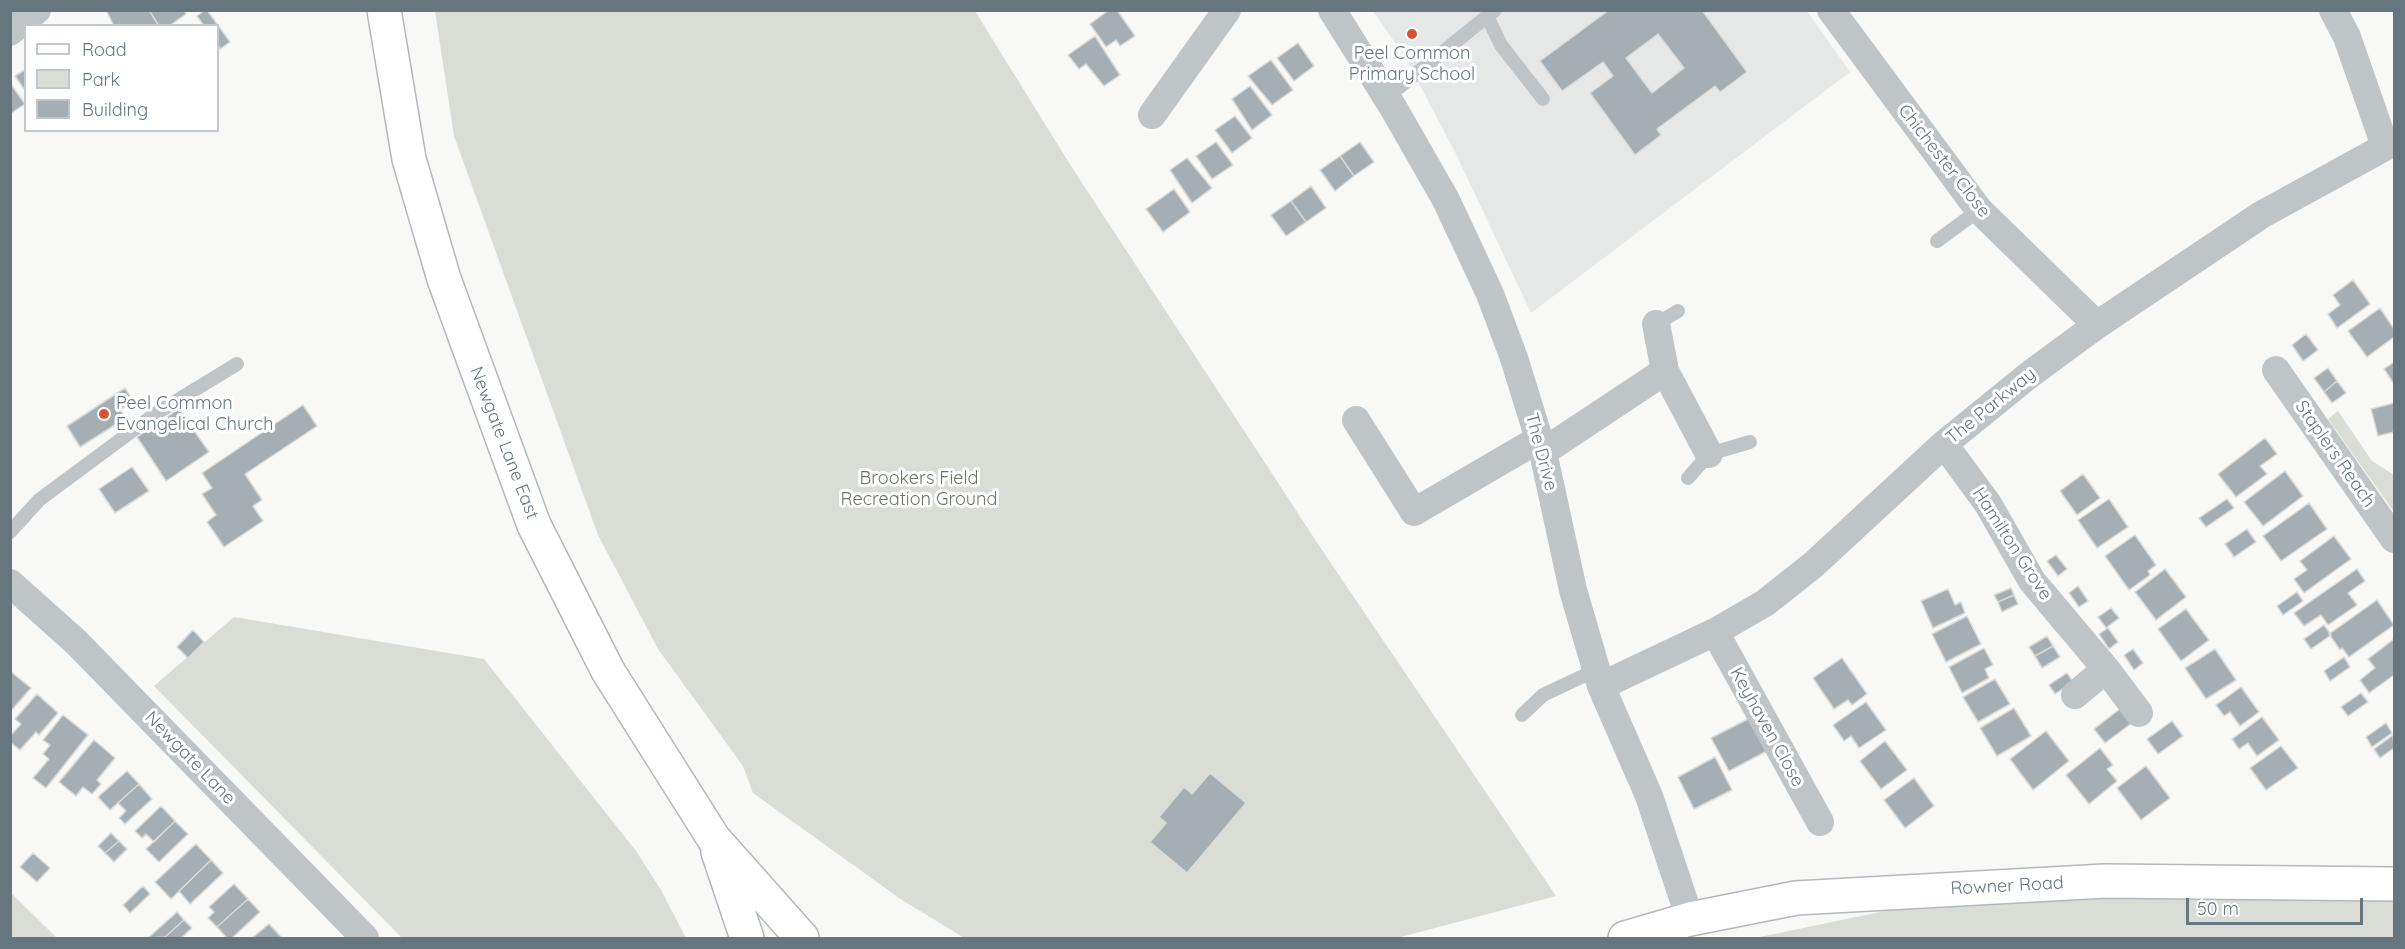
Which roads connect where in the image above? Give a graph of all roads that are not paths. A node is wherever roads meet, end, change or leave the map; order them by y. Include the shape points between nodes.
1 (38, 10) edge
2 (384, 10) edge
3 (1227, 10) edge
4 (1332, 10) edge
5 (1831, 10) edge
6 (2333, 10) edge
7 (1491, 13) edge
8 (10, 33) edge
9 (1387, 97) junction
10 (1543, 99) dead end
11 (1152, 115) dead end
12 (2390, 144) edge
13 (1979, 210) junction
14 (1937, 241) dead end
15 (1667, 317) dead end
16 (2097, 325) junction
17 (237, 364) dead end
18 (2276, 370) dead end
19 (1665, 371) junction
20 (1356, 420) dead end
21 (1750, 442) dead end
22 (1944, 444) junction
23 (1541, 446) junction
24 (1709, 454) junction
25 (1688, 478) dead end
26 (10, 532) edge
27 (2394, 539) edge
28 (10, 583) edge
29 (1715, 632) junction
30 (2106, 669) junction
31 (1598, 678) junction
32 (2076, 695) dead end
33 (2139, 712) dead end
34 (1522, 715) dead end
35 (1820, 822) dead end
36 (714, 839) junction
37 (2394, 884) edge
38 (1690, 919) junction
39 (365, 939) edge
40 (747, 939) edge
41 (802, 939) edge
42 (1625, 939) edge

1 - 8 street
2 - 36 main road, Newgate Lane East via 409,159 444,279 534,525 608,671
3 - 11 street
4 - 9 street, The Drive
5 - 13 street, Chichester Close
6 - 12 street
7 - 9 lane
7 - 10 lane via 1501,45
9 - 23 street, The Drive via 1446,200 1490,294
12 - 16 street, The Parkway via 2261,215
13 - 14 lane
13 - 16 street, Chichester Close
15 - 19 street
16 - 22 street, The Parkway
17 - 26 lane via 155,414 39,500
18 - 27 street, Staplers Reach
19 - 23 street
19 - 24 street
20 - 23 street via 1414,512
21 - 24 lane
22 - 29 street, The Parkway via 1814,565 1765,603
22 - 30 street, Hamilton Grove via 1988,504 2032,581
23 - 31 street, The Drive via 1573,590
24 - 25 lane
28 - 39 street, Newgate Lane via 76,642
29 - 31 street, The Parkway
29 - 35 street, Keyhaven Close
30 - 32 street
30 - 33 street, Hamilton Grove
31 - 34 lane via 1543,695
31 - 38 street, The Drive via 1649,796
36 - 40 main road, Newgate Lane East
36 - 41 main road, Newgate Lane East
37 - 38 main road, Rowner Road via 2105,880 1796,898
38 - 42 main road, Rowner Road

